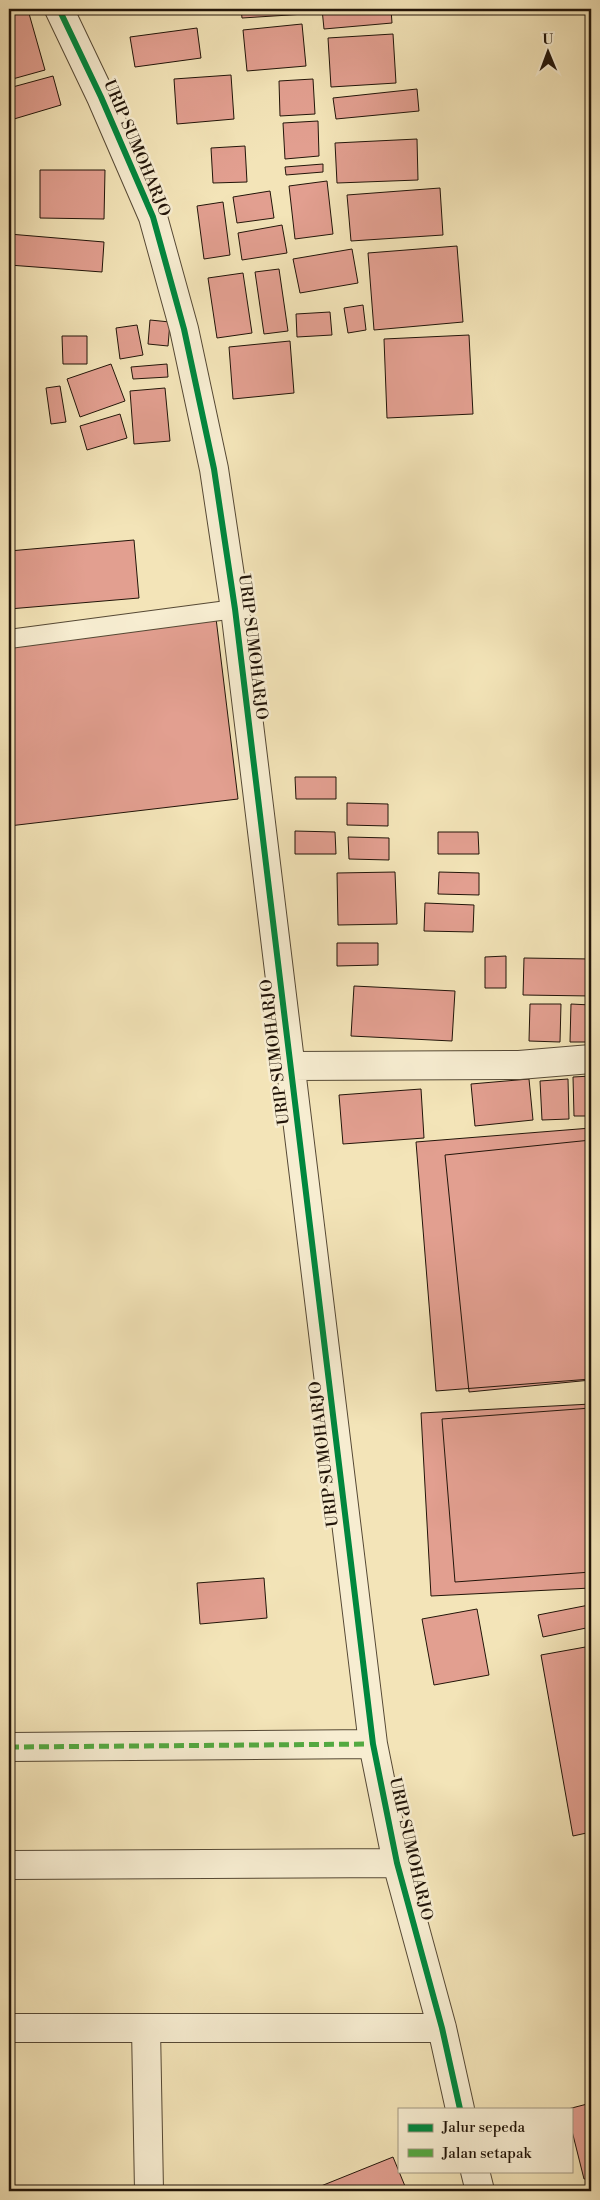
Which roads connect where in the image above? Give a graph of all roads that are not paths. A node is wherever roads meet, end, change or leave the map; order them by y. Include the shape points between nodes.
1 (59, 9) edge
2 (235, 609) junction
3 (9, 639) edge
4 (591, 1059) edge
5 (290, 1066) junction
6 (373, 1744) junction
7 (9, 1747) edge
8 (397, 1863) junction
9 (9, 1865) edge
10 (9, 2028) edge
11 (146, 2028) junction
12 (442, 2028) junction
13 (460, 2108) edge
14 (475, 2172) edge
15 (149, 2191) edge
16 (480, 2191) edge

1 - 2 street, URIP SUMOHARJO via 153,217 184,329 214,469
2 - 3 lane
2 - 5 street, URIP SUMOHARJO
4 - 5 street via 519,1065
5 - 6 street, URIP SUMOHARJO
6 - 7 street
6 - 8 street, URIP SUMOHARJO
8 - 9 street
8 - 12 street, URIP SUMOHARJO
10 - 11 street
11 - 12 street
11 - 15 street
12 - 13 street, URIP SUMOHARJO
14 - 16 street

